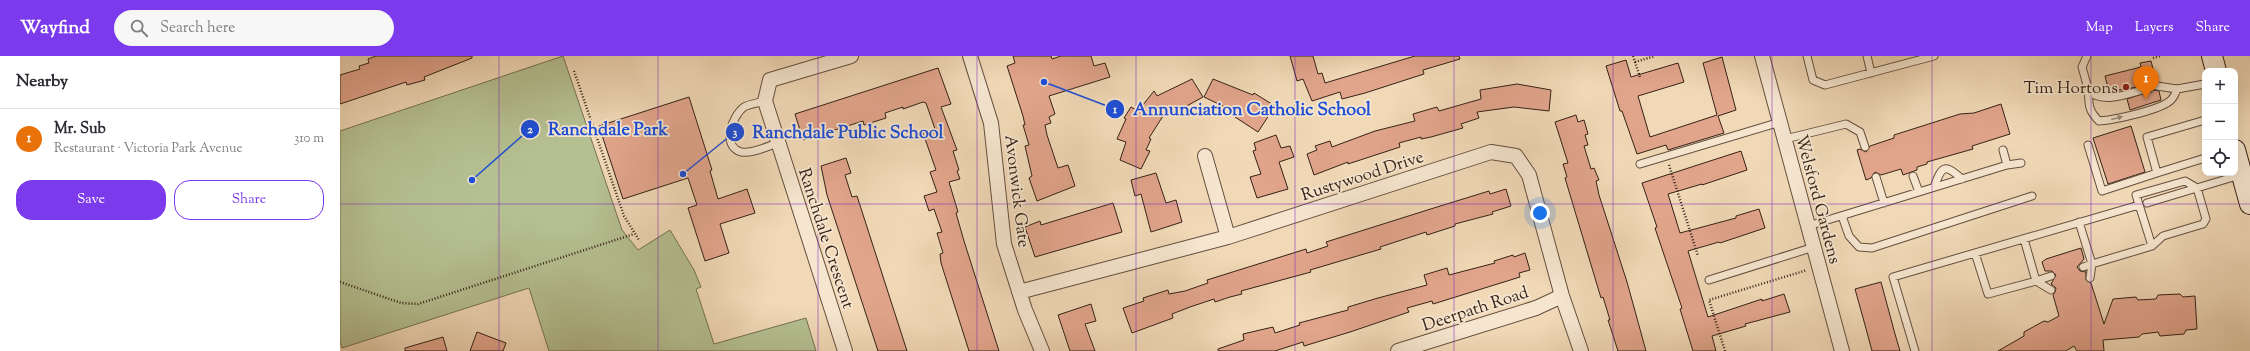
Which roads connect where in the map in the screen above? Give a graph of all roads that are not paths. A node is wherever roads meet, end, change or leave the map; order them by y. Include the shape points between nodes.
1 (851, 56) edge
2 (970, 56) edge
3 (1762, 56) edge
4 (1807, 56) edge
5 (1867, 56) edge
6 (1934, 56) edge
7 (2087, 56) edge
8 (2212, 56) edge
9 (1907, 59) edge
10 (2215, 68) edge
11 (1871, 73) junction
12 (2202, 85) edge
13 (2177, 89) junction
14 (2088, 90) junction
15 (765, 101) junction
16 (2202, 121) edge
17 (1780, 122) junction
18 (1784, 140) junction
19 (778, 143) junction
20 (2088, 145) dead end
21 (1865, 147) dead end
22 (2003, 150) dead end
23 (1205, 156) dead end
24 (2202, 159) edge
25 (2238, 162) edge
26 (2021, 163) dead end
27 (1640, 164) dead end
28 (2007, 165) junction
29 (2157, 173) junction
30 (2241, 175) junction
31 (1913, 176) dead end
32 (1876, 177) dead end
33 (1962, 179) junction
34 (1934, 188) junction
35 (2197, 188) junction
36 (1919, 192) junction
37 (2032, 196) dead end
38 (1884, 203) junction
39 (2147, 203) dead end
40 (2250, 204) edge
41 (2139, 205) junction
42 (1842, 216) junction
43 (2079, 222) junction
44 (1808, 226) junction
45 (1228, 236) junction
46 (2024, 238) junction
47 (2152, 246) junction
48 (1814, 247) junction
49 (1975, 253) junction
50 (2092, 264) junction
51 (2083, 267) dead end
52 (2051, 276) dead end
53 (2090, 278) dead end
54 (1709, 280) dead end
55 (2036, 281) junction
56 (2051, 290) dead end
57 (1019, 292) junction
58 (1562, 296) junction
59 (845, 351) edge
60 (1042, 351) edge
61 (1398, 351) edge
62 (1580, 351) edge
63 (1842, 351) edge
64 (1915, 351) edge

1 - 15 street via 770,80
2 - 57 street, Avonwick Gate via 991,123 1004,244
3 - 17 street, Welsford Gardens
4 - 11 lane via 1813,80 1825,85
5 - 11 lane
6 - 9 lane
7 - 14 lane via 2082,66
8 - 10 main road
9 - 11 lane
12 - 13 lane
13 - 14 lane via 2164,85 2104,99 2093,96
14 -> 13 lane via 2087,100 2091,114 2098,121 2111,120 2164,105 2172,99
15 - 19 street, Ranchdale Crescent
15 - 19 lane via 744,107 735,116 730,127 730,139 741,152
16 - 29 lane via 2147,137
17 - 18 street, Welsford Gardens
17 - 27 lane
18 - 21 lane via 1846,124 1860,132
18 - 44 street, Welsford Gardens
19 - 59 street, Ranchdale Crescent
20 - 29 lane via 2102,191
22 - 28 lane
23 - 45 street
24 - 29 lane
25 - 30 main road
26 - 28 lane
28 - 33 lane
30 - 35 lane
30 - 40 main road
31 - 36 lane
32 - 38 lane
33 - 34 lane
33 - 34 lane via 1950,168 1944,168 1940,171
34 - 36 lane
35 - 39 lane
35 - 41 lane via 2185,181 2136,195
35 - 47 lane via 2206,219 2203,224 2163,236
36 - 38 lane
37 - 42 lane via 1872,248 1859,247 1849,236
38 - 42 lane
41 - 43 lane
41 - 47 lane
42 - 44 lane
43 - 46 lane
43 - 50 lane
44 - 48 street, Welsford Gardens
45 - 57 street, Rustywood Drive
45 - 58 street, Rustywood Drive via 1491,152 1516,156 1529,175
46 - 49 lane
46 - 55 lane
47 - 50 lane
48 - 54 lane
48 - 63 street, Welsford Gardens
49 - 55 lane via 1988,294
49 - 64 lane via 1894,277
50 - 51 lane
50 - 53 lane
52 - 55 lane
55 - 56 lane
57 - 60 street, Avonwick Gate
58 - 61 street, Deerpath Road via 1536,308
58 - 62 street, Rustywood Drive

